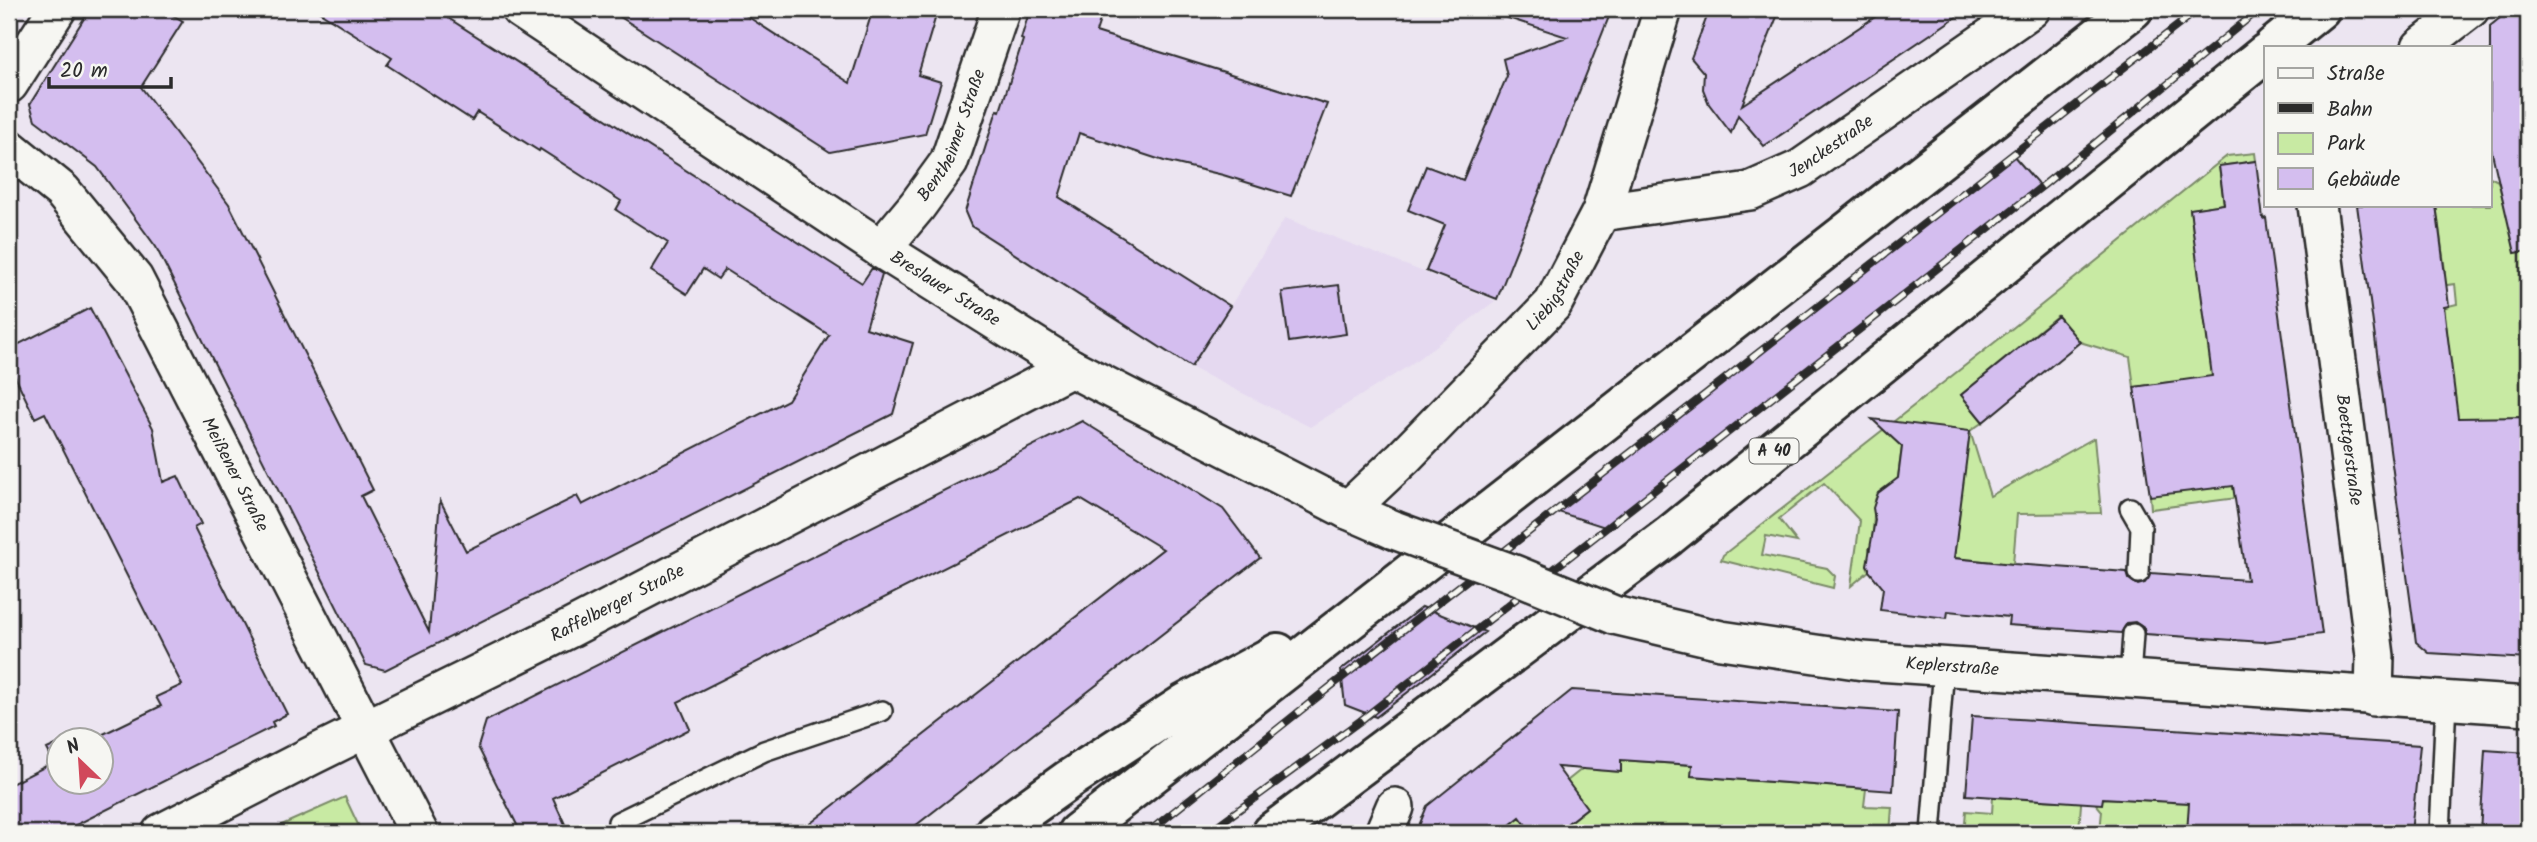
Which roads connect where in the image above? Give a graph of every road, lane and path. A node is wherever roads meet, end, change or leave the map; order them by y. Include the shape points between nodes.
1 (57, 9) edge
2 (520, 9) edge
3 (1001, 9) edge
4 (1663, 9) edge
5 (2031, 9) edge
6 (2133, 9) edge
7 (2320, 9) edge
8 (2470, 9) edge
9 (2274, 46) edge
10 (2422, 46) edge
11 (2264, 55) edge
12 (9, 84) edge
13 (9, 148) edge
14 (2316, 206) edge
15 (1601, 212) junction
16 (881, 249) junction
17 (1071, 368) junction
18 (2130, 508) dead end
19 (1348, 510) junction
20 (1394, 530) joint
21 (2139, 573) dead end
22 (1376, 601) junction
23 (2133, 634) dead end
24 (1944, 667) junction
25 (2130, 678) junction
26 (2374, 696) junction
27 (2446, 701) junction
28 (2528, 706) edge
29 (882, 711) dead end
30 (366, 729) junction
31 (618, 822) dead end
32 (161, 833) edge
33 (419, 833) edge
34 (994, 833) edge
35 (1077, 833) edge
36 (1270, 833) edge
37 (1931, 833) edge
38 (2440, 833) edge

1 - 12 street
2 - 16 street, Breslauer Straße
3 - 16 street, Bentheimer Straße via 949,162
4 - 15 street, Liebigstraße
5 - 15 street, Jenckestraße via 1800,169 1750,191
6 - 22 highway
7 - 9 highway
8 - 10 street
11 - 36 highway, A 40 via 1669,536
13 - 30 street, Meißener Straße via 62,191 134,279
14 - 26 street, Boettgerstraße via 2375,656
15 - 19 street, Liebigstraße via 1553,304
16 - 17 street, Breslauer Straße
17 - 19 street, Breslauer Straße
17 - 30 street, Raffelberger Straße via 579,624
18 - 21 lane via 2141,527
19 - 20 street, Breslauer Straße
20 - 24 street, Keplerstraße, bridge via 1614,615 1794,652
22 - 34 highway via 1186,703
22 - 35 highway
23 - 25 lane
24 - 25 street, Keplerstraße
24 - 37 lane
25 - 26 street, Keplerstraße
26 - 27 street, Keplerstraße
27 - 28 street, Keplerstraße
27 - 38 lane
29 - 31 lane via 764,751
30 - 32 street, Raffelberger Straße
30 - 33 street, Meißener Straße

